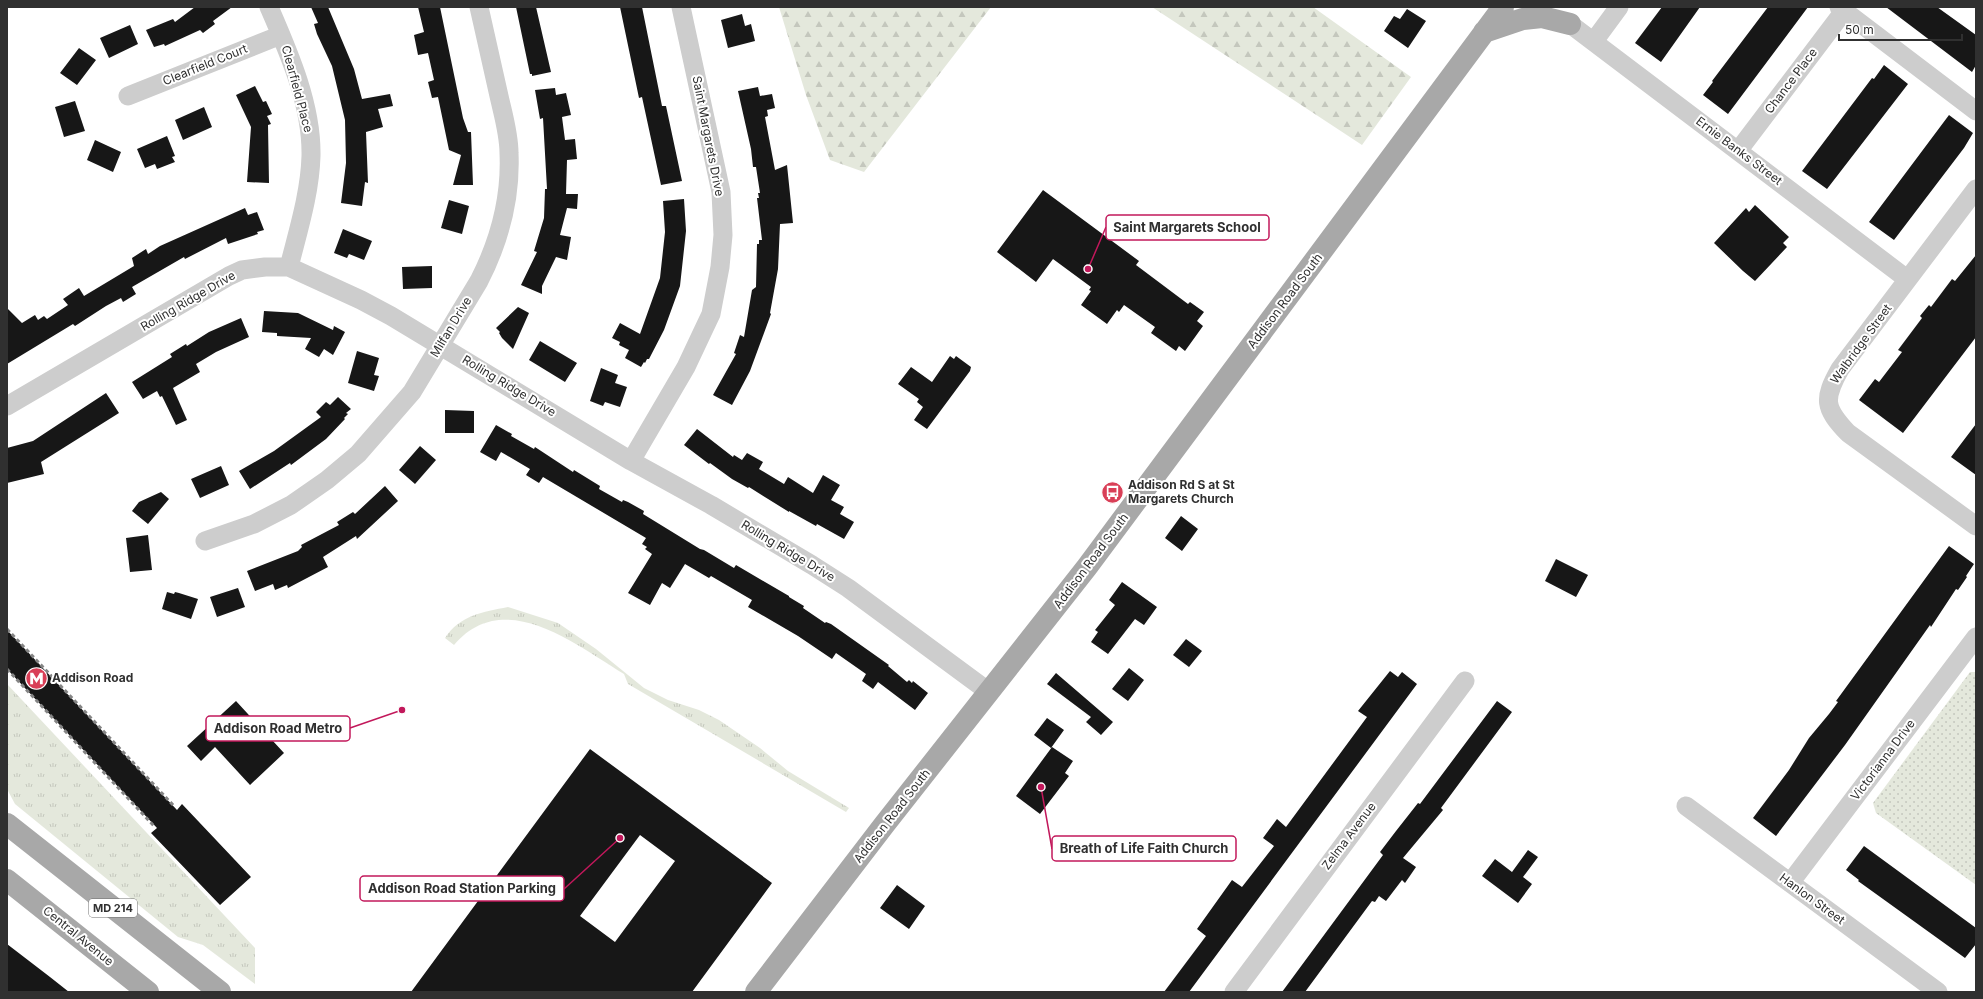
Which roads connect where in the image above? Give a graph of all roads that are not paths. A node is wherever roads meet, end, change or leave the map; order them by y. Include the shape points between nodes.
1 (269, 7) edge
2 (479, 7) edge
3 (681, 7) edge
4 (1503, 7) edge
5 (1619, 7) edge
6 (1842, 9) edge
7 (1566, 16) edge
8 (1484, 32) junction
9 (281, 35) junction
10 (1594, 41) junction
11 (128, 96) dead end
12 (1976, 111) edge
13 (1738, 151) junction
14 (1976, 189) edge
15 (290, 267) junction
16 (1907, 279) junction
17 (440, 344) junction
18 (7, 406) edge
19 (632, 461) junction
20 (1976, 526) edge
21 (205, 541) dead end
22 (1976, 637) edge
23 (1466, 681) dead end
24 (990, 692) junction
25 (1686, 806) dead end
26 (7, 824) edge
27 (7, 880) edge
28 (1790, 883) junction
29 (148, 992) edge
30 (220, 992) edge
31 (756, 992) edge
32 (1234, 992) edge
33 (1938, 992) edge

1 - 9 street, Clearfield Place
2 - 17 street, Milfan Drive via 505,123 509,151 508,188 500,227 488,263
3 - 19 street, Saint Margarets Drive via 720,192 723,236 720,267 710,314 702,333 686,367
4 - 8 main road, Addison Road South
5 - 10 street
6 - 12 street
6 - 13 street, Chance Place
7 - 8 main road via 1523,19
7 - 10 street, Ernie Banks Street
8 - 24 main road, Addison Road South via 1092,561
9 - 11 street, Clearfield Court
9 - 15 street, Clearfield Place via 302,100 310,139 309,179
10 - 13 street, Ernie Banks Street
13 - 16 street, Ernie Banks Street
14 - 16 street, Walbridge Street
15 - 17 street, Rolling Ridge Drive via 361,300
15 - 18 street, Rolling Ridge Drive via 242,270 229,276
16 - 20 street, Walbridge Street via 1840,369 1829,388 1828,403 1834,418 1848,433
17 - 19 street, Rolling Ridge Drive
17 - 21 street, Milfan Drive via 426,372 412,392 376,435 343,468 291,505 254,524
19 - 24 street, Rolling Ridge Drive via 812,564
22 - 28 street, Victorianna Drive
23 - 32 street, Zelma Avenue
24 - 31 main road, Addison Road South
25 - 28 street, Hanlon Street
26 - 30 main road, MD 214
27 - 29 main road, Central Avenue
28 - 33 street, Hanlon Street

